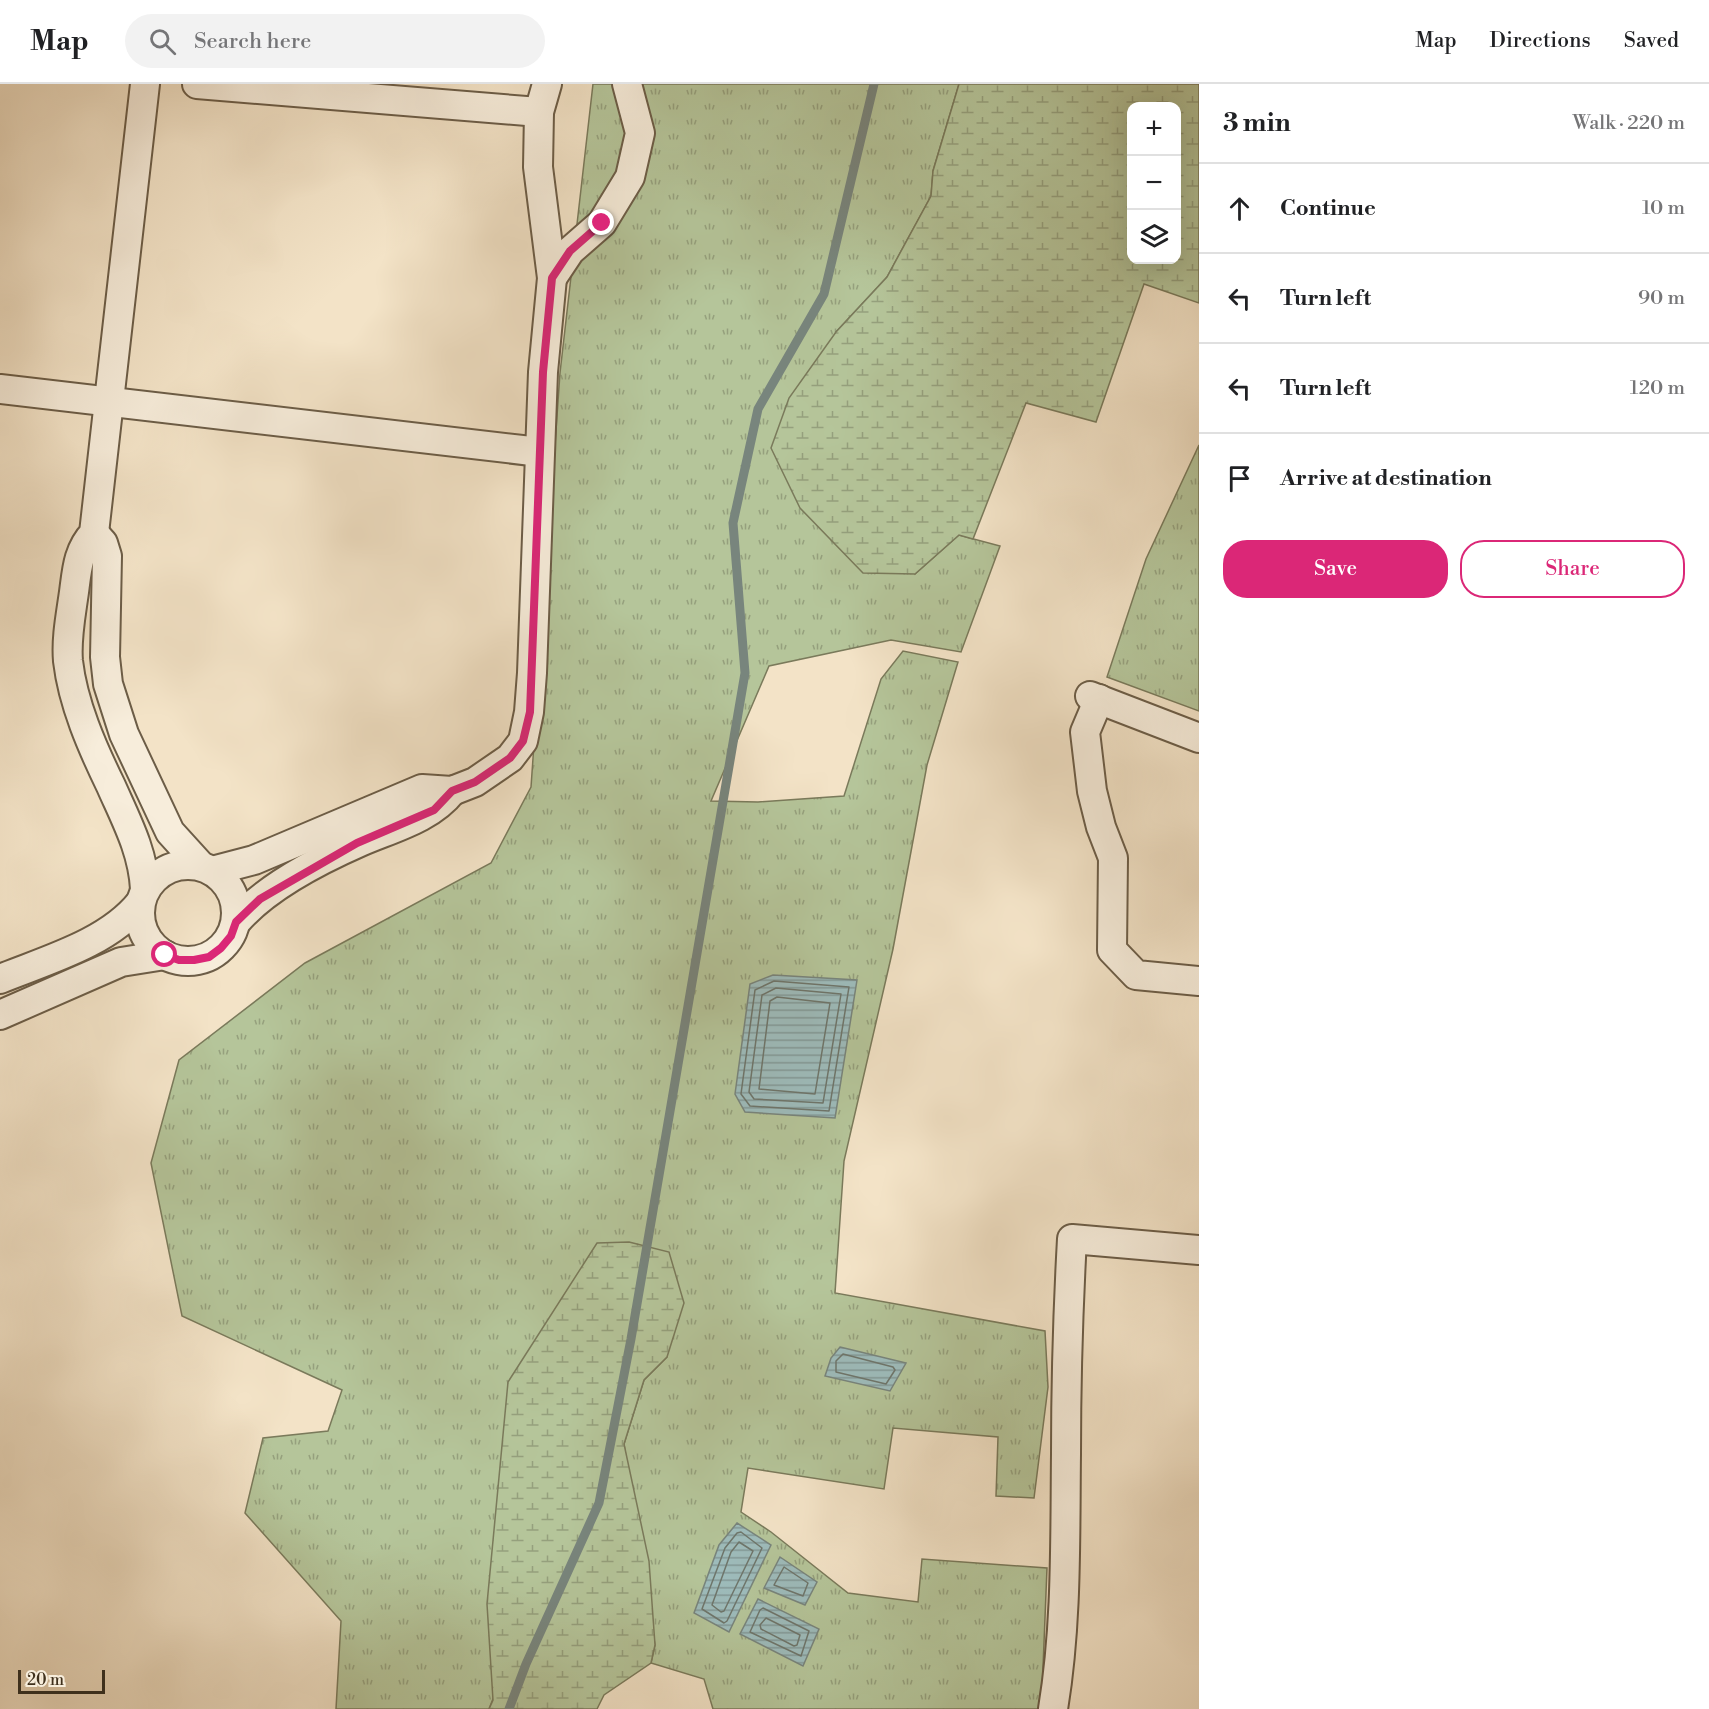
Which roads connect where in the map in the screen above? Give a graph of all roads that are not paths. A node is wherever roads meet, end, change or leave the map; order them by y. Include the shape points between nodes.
1 (145, 84) edge
2 (197, 84) edge
3 (547, 84) edge
4 (627, 84) edge
5 (539, 112) junction
6 (552, 278) junction
7 (0, 389) edge
8 (110, 401) junction
9 (540, 452) junction
10 (94, 534) junction
11 (124, 734) junction
12 (1199, 738) edge
13 (93, 749) junction
14 (452, 791) junction
15 (206, 868) junction
16 (143, 896) junction
17 (236, 922) junction
18 (165, 955) junction
19 (0, 979) edge
20 (1199, 981) edge
21 (0, 1015) edge
22 (1199, 1250) edge
23 (1053, 1709) edge

1 - 8 street
2 - 5 street
3 - 5 street
4 - 6 street via 640,133 630,177 602,223 570,251
5 - 6 street via 538,167
6 - 9 street
7 - 8 street
8 - 9 street
8 - 10 street
9 - 14 street via 530,712 523,741 510,758 475,782
10 - 11 street via 103,543 107,556 105,657 108,684
10 - 13 street via 84,543 79,557 68,659 74,693
11 - 13 street
11 - 15 street via 170,832
12 - 20 street via 1095,697 1085,732 1092,791 1113,858 1112,950 1136,975
13 - 16 street via 138,847 144,867
14 - 15 street via 422,789 254,860
14 - 17 street via 434,810 357,843 290,879 260,899
15 - 16 street via 182,865 168,869 155,877
15 - 17 street via 224,880 232,892
16 - 18 street via 140,919 144,933
16 - 19 street via 121,924
17 - 18 street via 231,936 209,957 179,960
18 - 21 street via 121,962
22 - 23 street via 1072,1239 1066,1351 1065,1557 1061,1655

